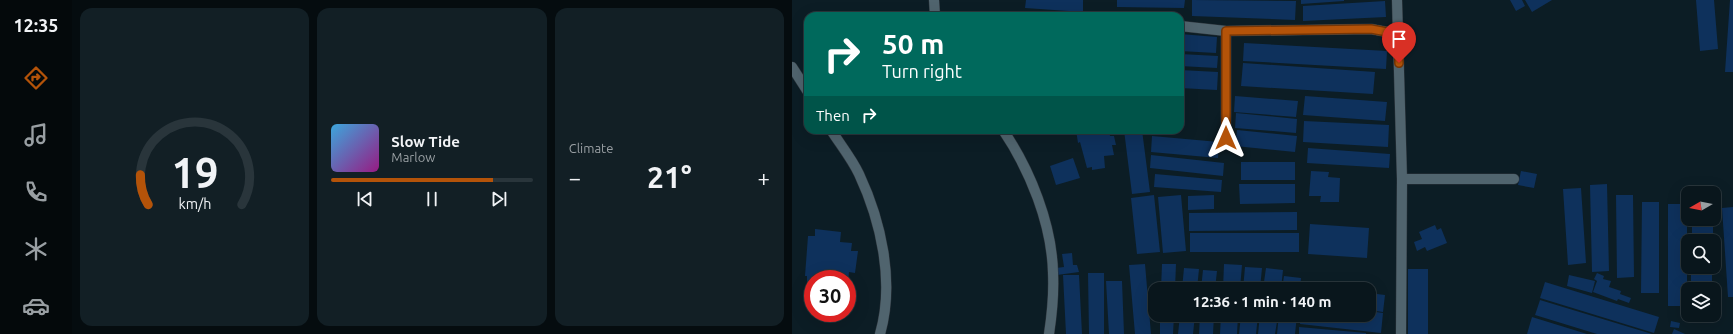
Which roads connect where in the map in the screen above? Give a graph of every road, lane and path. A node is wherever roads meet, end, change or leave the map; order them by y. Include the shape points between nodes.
1 (934, 0) edge
2 (1397, 0) edge
3 (935, 12) edge
4 (1184, 26) edge
5 (1226, 31) junction
6 (1398, 34) junction
7 (792, 67) edge
8 (804, 86) edge
9 (834, 134) edge
10 (1006, 134) edge
11 (1226, 138) dead end
12 (1402, 179) junction
13 (1514, 179) dead end
14 (880, 334) edge
15 (1049, 334) edge
16 (1401, 334) edge

1 - 3 street
2 - 6 street
4 - 5 street
5 - 6 street via 1371,29
5 - 11 street
6 - 12 street
7 - 8 street
9 - 14 street via 858,173 876,216 884,260 886,291
10 - 15 street via 1039,199 1047,233 1053,272
12 - 13 street
12 - 16 street

